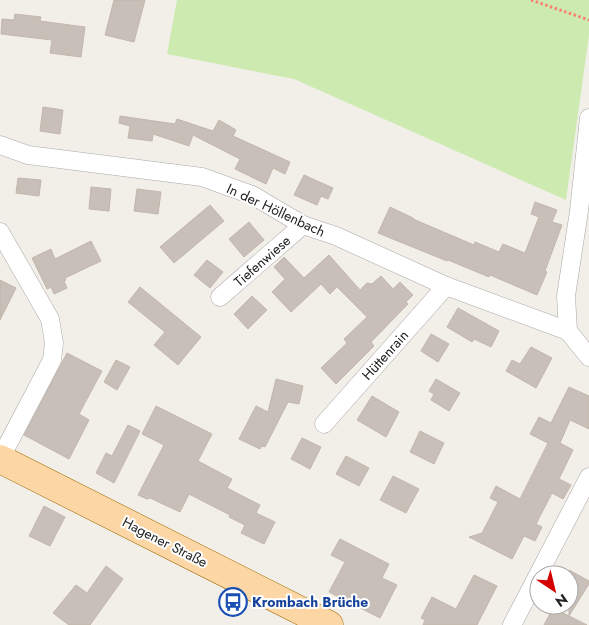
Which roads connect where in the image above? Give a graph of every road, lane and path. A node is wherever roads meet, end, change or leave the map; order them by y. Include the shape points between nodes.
1 (531, 0) edge
2 (589, 20) edge
3 (589, 118) edge
4 (0, 145) edge
5 (584, 211) edge
6 (303, 225) junction
7 (0, 232) edge
8 (446, 286) junction
9 (220, 297) dead end
10 (568, 331) junction
11 (589, 357) edge
12 (324, 424) dead end
13 (0, 459) edge
14 (589, 478) edge
15 (329, 625) edge
16 (512, 625) edge

1 - 2 path
3 - 5 street
4 - 6 street, In der Höllenbach via 28,155 202,177 252,195
5 - 10 street via 566,296
6 - 8 street, In der Höllenbach via 336,236
6 - 9 street, Tiefenwiese
7 - 13 street via 50,319 54,343 52,360
8 - 10 street, In der Höllenbach
8 - 12 street, Hüttenrain
10 - 11 street
13 - 15 main road, Hagener Straße
14 - 16 street

